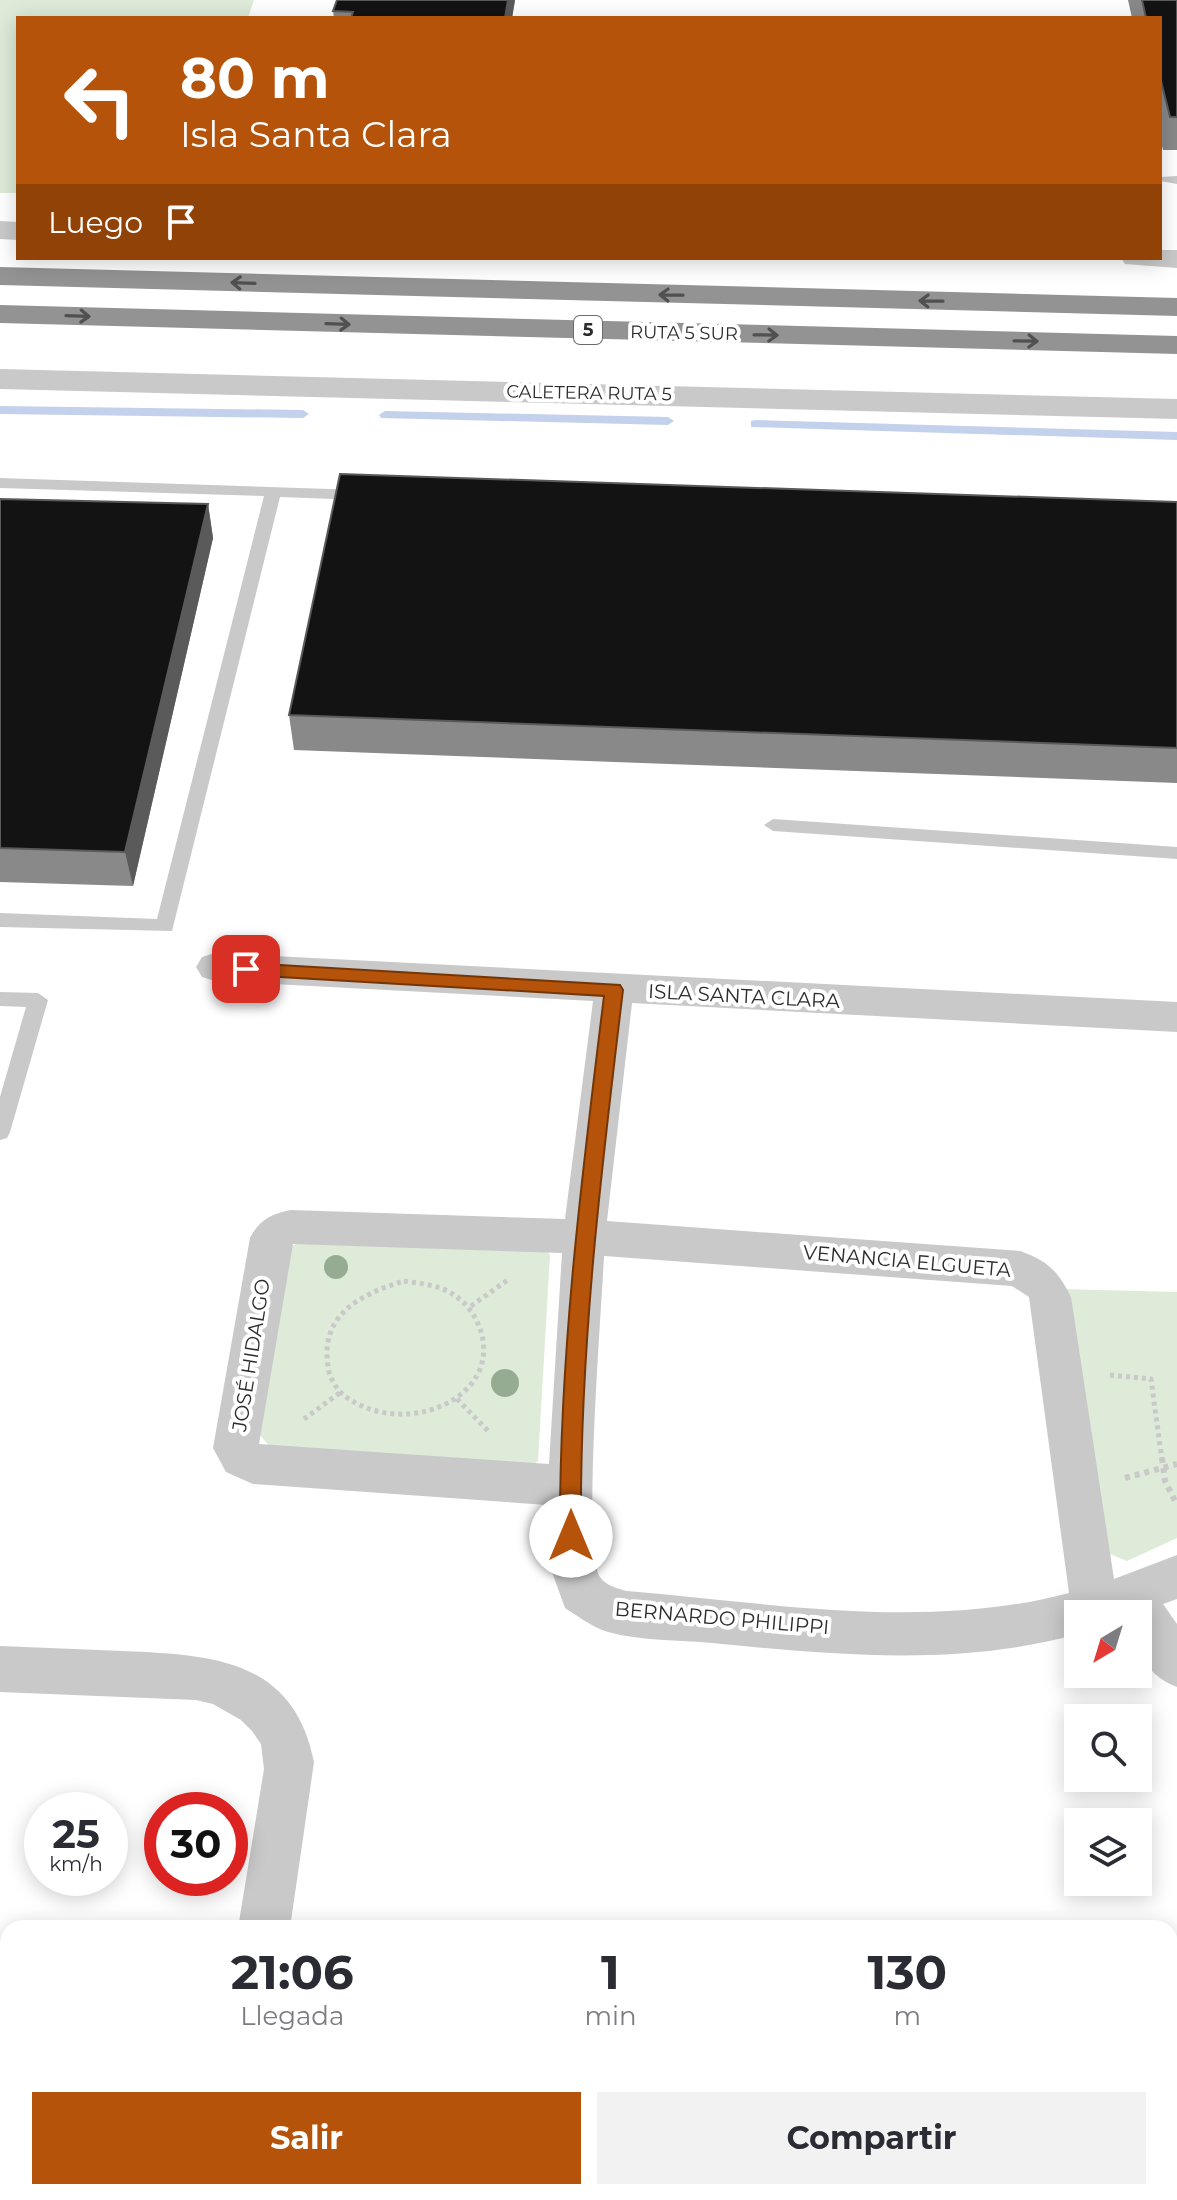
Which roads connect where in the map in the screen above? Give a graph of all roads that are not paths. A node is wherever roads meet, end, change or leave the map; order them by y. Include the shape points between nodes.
1 (0, 276) edge
2 (1177, 307) edge
3 (0, 314) edge
4 (1177, 345) edge
5 (0, 379) edge
6 (1177, 409) edge
7 (0, 483) edge
8 (273, 493) junction
9 (384, 495) edge
10 (773, 825) dead end
11 (1177, 853) edge
12 (0, 920) edge
13 (215, 967) dead end
14 (614, 990) junction
15 (0, 999) edge
16 (1177, 1017) edge
17 (0, 1132) edge
18 (584, 1237) junction
19 (570, 1486) junction
20 (1177, 1577) edge
21 (1112, 1600) edge
22 (1115, 1600) edge
23 (1064, 1617) edge
24 (1152, 1640) edge
25 (1177, 1664) edge
26 (0, 1669) edge
27 (265, 1920) edge

2 -> 1 highway, RUTA 5 SUR / 5
3 -> 4 highway, RUTA 5 SUR / 5
5 - 6 street, CALETERA RUTA 5
7 - 8 lane
8 - 9 lane
8 - 12 lane via 165,926
10 - 11 lane
13 - 14 street, ISLA SANTA CLARA
14 - 16 street, ISLA SANTA CLARA
14 - 18 street, BERNARDO PHILIPPI
15 - 17 lane via 38,1000
18 - 19 street, BERNARDO PHILIPPI
18 - 19 street, JOSÉ HIDALGO via 282,1229 268,1244 236,1448 253,1464
18 - 21 street, VENANCIA ELGUETA via 1020,1269 1044,1285
19 - 23 street, BERNARDO PHILIPPI via 576,1579 582,1593 609,1610 891,1632 1020,1626
20 - 22 street, BERNARDO PHILIPPI
24 - 25 street
26 - 27 street via 196,1677 224,1683 266,1709 282,1731 289,1764

